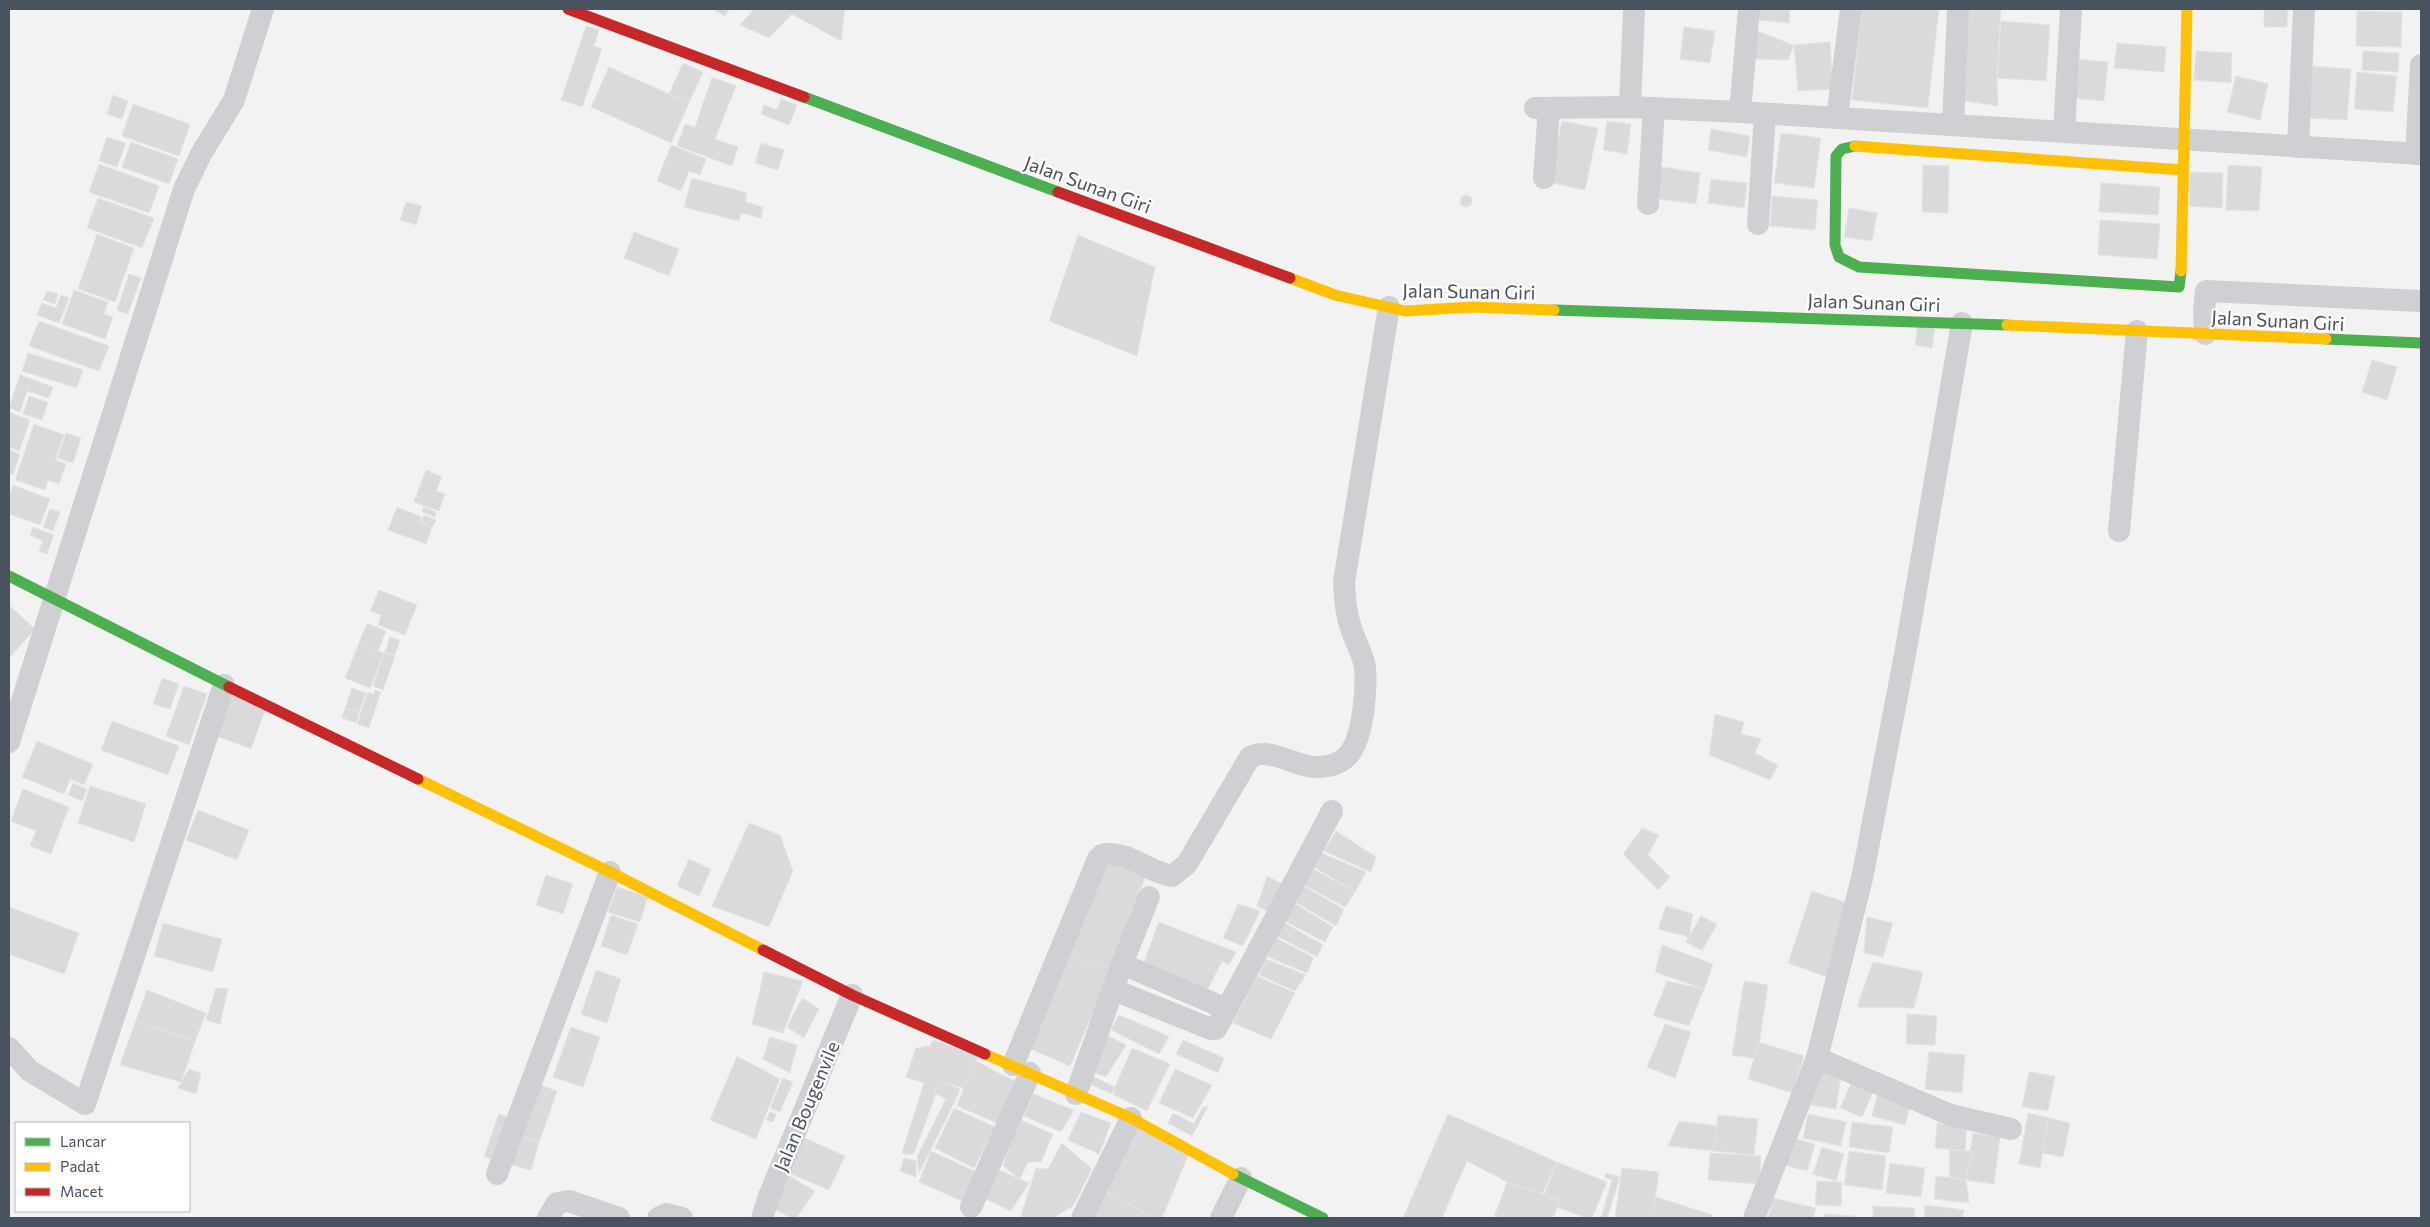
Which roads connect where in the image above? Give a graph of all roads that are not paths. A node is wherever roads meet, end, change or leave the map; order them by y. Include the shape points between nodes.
1 (263, 9) edge
2 (570, 9) edge
3 (1634, 9) edge
4 (1748, 9) edge
5 (1851, 9) edge
6 (1958, 9) edge
7 (2072, 9) edge
8 (2187, 9) edge
9 (2304, 9) edge
10 (2421, 65) edge
11 (1630, 106) junction
12 (1654, 108) junction
13 (1740, 112) junction
14 (1765, 114) junction
15 (1837, 118) junction
16 (1954, 125) junction
17 (2064, 132) junction
18 (2183, 139) junction
19 (2298, 146) junction
20 (2419, 154) edge
21 (2183, 170) junction
22 (1544, 178) dead end
23 (1648, 204) dead end
24 (1758, 224) dead end
25 (2421, 301) edge
26 (1389, 307) junction
27 (1962, 323) junction
28 (2137, 331) junction
29 (2205, 334) junction
30 (2421, 344) edge
31 (2119, 531) dead end
32 (9, 576) edge
33 (54, 599) junction
34 (224, 685) junction
35 (9, 742) edge
36 (1332, 811) dead end
37 (610, 872) junction
38 (1150, 897) dead end
39 (1122, 964) junction
40 (1114, 990) junction
41 (852, 996) junction
42 (1227, 1009) junction
43 (9, 1048) edge
44 (1817, 1058) junction
45 (1022, 1069) junction
46 (1076, 1094) junction
47 (1131, 1118) junction
48 (2011, 1129) dead end
49 (497, 1174) dead end
50 (1241, 1178) junction
51 (971, 1207) dead end
52 (764, 1217) edge
53 (548, 1218) edge
54 (619, 1218) edge
55 (658, 1218) edge
56 (682, 1218) edge
57 (1082, 1218) edge
58 (1221, 1218) edge
59 (1323, 1218) edge
60 (1754, 1218) edge

1 - 33 street via 234,100 184,189
2 - 26 street, Jalan Sunan Giri via 1326,291
3 - 11 street
4 - 13 street
5 - 15 street
6 - 16 street
7 - 17 street
8 - 18 street
9 - 19 street
10 - 20 street
11 - 12 street
11 - 22 street via 1542,108
12 - 13 street
12 - 23 street
13 - 14 street
14 - 15 street
14 - 24 street
15 - 16 street
16 - 17 street
17 - 18 street
18 - 19 street
18 - 21 street
19 - 20 street
21 - 21 street via 2181,284 2178,287 1859,268 1839,256 1835,245 1836,156 1842,149 1853,146
25 - 29 street via 2206,292
26 - 27 street, Jalan Sunan Giri via 1405,311 1472,307
26 - 45 street via 1344,582 1345,608 1365,666 1362,713 1350,754 1337,764 1318,767 1300,765 1266,753 1250,757 1187,864 1172,876 1112,854 1102,855
27 - 28 street, Jalan Sunan Giri
27 - 44 street via 1906,649 1863,874
28 - 29 street, Jalan Sunan Giri
28 - 31 street
29 - 30 street, Jalan Sunan Giri
32 - 33 street
33 - 34 street
33 - 35 street
34 - 37 street
34 - 43 street via 85,1104 30,1071
36 - 42 street
37 - 41 street
37 - 49 street
38 - 39 street
39 - 40 street
39 - 42 street
40 - 42 street via 1211,1030 1216,1029
40 - 46 street
41 - 45 street
41 - 52 street, Jalan Bougenvile via 769,1196
44 - 48 street via 1919,1100 1935,1110
44 - 60 street
45 - 46 street
45 - 51 street
46 - 47 street
47 - 50 street
47 - 57 street
50 - 58 street
50 - 59 street
53 - 54 street via 557,1203 569,1201
55 - 56 street via 666,1214

